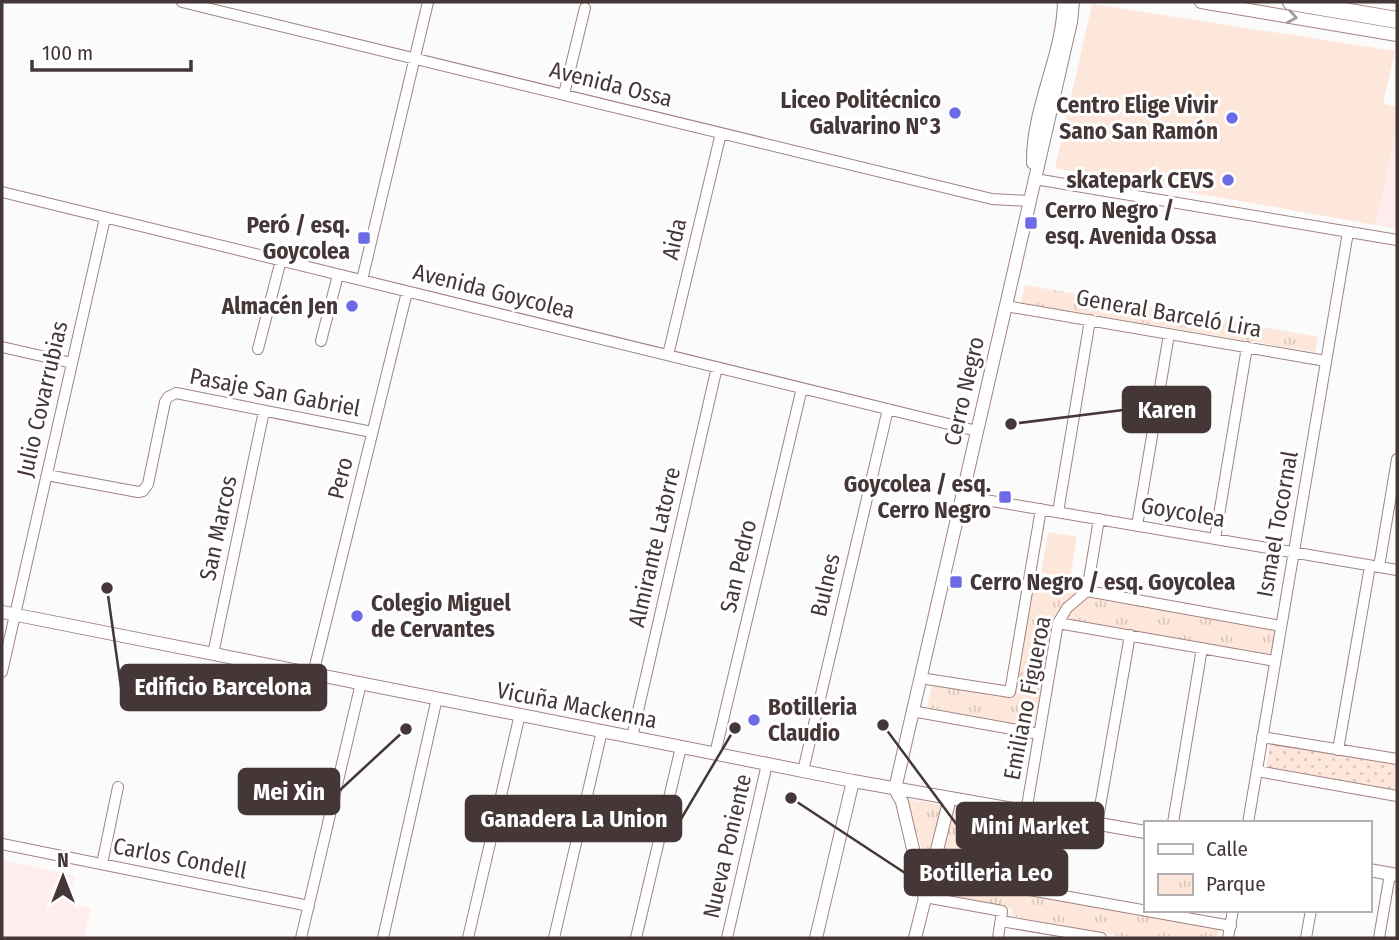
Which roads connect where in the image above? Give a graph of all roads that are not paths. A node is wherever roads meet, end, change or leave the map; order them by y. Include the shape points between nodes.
1 (183, 2) edge
2 (428, 2) edge
3 (1064, 2) edge
4 (1073, 2) edge
5 (1201, 2) edge
6 (1291, 2) edge
7 (585, 8) dead end
8 (1397, 20) edge
9 (1397, 35) edge
10 (415, 58) junction
11 (564, 94) junction
12 (721, 133) junction
13 (1035, 179) junction
14 (2, 192) edge
15 (1029, 201) junction
16 (105, 218) junction
17 (1348, 232) junction
18 (1397, 240) edge
19 (281, 261) junction
20 (338, 275) junction
21 (362, 280) junction
22 (407, 292) junction
23 (1006, 306) junction
24 (1090, 320) junction
25 (1169, 334) junction
26 (321, 341) dead end
27 (2, 346) edge
28 (1248, 348) junction
29 (258, 349) dead end
30 (668, 355) junction
31 (1326, 361) junction
32 (72, 363) junction
33 (717, 367) junction
34 (802, 388) junction
35 (888, 409) junction
36 (264, 411) junction
37 (977, 431) junction
38 (372, 432) junction
39 (1397, 459) edge
40 (47, 474) junction
41 (962, 495) junction
42 (1041, 509) junction
43 (1058, 512) junction
44 (1100, 519) junction
45 (1137, 526) junction
46 (1215, 539) junction
47 (1294, 552) junction
48 (1375, 566) junction
49 (1397, 570) edge
50 (1087, 592) junction
51 (8, 613) edge
52 (1058, 623) junction
53 (1281, 625) junction
54 (1130, 635) junction
55 (1202, 648) junction
56 (213, 654) junction
57 (1275, 661) junction
58 (2, 672) edge
59 (313, 674) junction
60 (920, 678) junction
61 (361, 683) junction
62 (437, 698) junction
63 (912, 711) junction
64 (520, 715) junction
65 (603, 731) junction
66 (1039, 733) junction
67 (632, 737) junction
68 (1262, 737) junction
69 (681, 747) junction
70 (1338, 750) junction
71 (715, 754) junction
72 (1397, 760) edge
73 (768, 764) junction
74 (803, 771) junction
75 (1257, 771) junction
76 (853, 781) junction
77 (118, 787) dead end
78 (895, 789) junction
79 (1397, 796) edge
80 (950, 798) junction
81 (1032, 813) junction
82 (1172, 821) edge
83 (1248, 821) edge
84 (1097, 824) junction
85 (1144, 832) edge
86 (2, 844) edge
87 (102, 864) junction
88 (1371, 870) edge
89 (1394, 874) edge
90 (925, 897) junction
91 (309, 905) junction
92 (1144, 911) edge
93 (1152, 912) edge
94 (1233, 912) edge
95 (1311, 912) edge
96 (1001, 916) junction
97 (1230, 926) junction
98 (1079, 936) edge
99 (301, 938) edge
100 (383, 938) edge
101 (468, 938) edge
102 (554, 938) edge
103 (636, 938) edge
104 (727, 938) edge
105 (817, 938) edge
106 (915, 938) edge
107 (998, 938) edge
108 (1101, 938) edge
109 (1228, 938) edge
110 (1306, 938) edge
111 (1379, 938) edge

1 - 10 street, Avenida Ossa
2 - 10 street
3 - 13 main road via 1034,142
4 - 13 main road, Cerro Negro
5 -> 9 main road
6 - 8 highway
7 - 11 street
10 - 11 street, Avenida Ossa
10 - 21 street
11 - 12 street, Avenida Ossa
12 - 15 street, Avenida Ossa via 992,199
12 - 30 street, Aida
13 - 15 main road, Cerro Negro
13 - 17 street
14 - 16 street, Avenida Goycolea
15 - 23 main road, Cerro Negro
16 - 19 street, Avenida Goycolea
16 - 32 street, Julio Covarrubias
17 - 18 street
17 - 31 street, Ismael Tocornal
19 - 20 street, Avenida Goycolea
19 - 29 street
20 - 21 street, Avenida Goycolea
20 - 26 street
21 - 22 street, Avenida Goycolea
22 - 30 street, Avenida Goycolea
22 - 38 street, Pero
23 - 24 street, General Barceló Lira
23 - 37 main road, Cerro Negro
24 - 25 street, General Barceló Lira
24 - 43 street
25 - 28 street, General Barceló Lira
25 - 45 street
27 - 32 street
28 - 31 street, General Barceló Lira
28 - 46 street
30 - 33 street, Avenida Goycolea
31 - 47 street, Ismael Tocornal
32 - 40 street, Julio Covarrubias
33 - 34 street, Avenida Goycolea
33 - 67 street, Almirante Latorre
34 - 35 street, Avenida Goycolea
34 - 71 street, San Pedro
35 - 37 street, Avenida Goycolea
35 - 74 street, Bulnes
36 - 38 street, Pasaje San Gabriel
36 - 40 street, Pasaje San Gabriel via 170,395 143,491
36 - 56 street, San Marcos
37 - 41 main road, Cerro Negro
38 - 59 street, Pero
39 - 48 street
40 - 51 street, Julio Covarrubias
41 - 42 street, Goycolea
41 - 60 main road, Cerro Negro
42 - 43 street, Goycolea
42 - 60 street, Emiliano Figueroa via 1010,692
43 - 44 street, Goycolea
44 - 45 street, Goycolea
44 - 50 street
45 - 46 street, Goycolea
46 - 47 street, Goycolea
47 - 48 street, Goycolea
47 - 53 street, Ismael Tocornal
48 - 49 street, Goycolea
48 - 70 street
50 - 52 street, Emiliano Figueroa via 1067,608
50 - 53 street
51 - 56 main road, Vicuña Mackenna
51 - 58 street, Julio Covarrubias
52 - 54 street
52 - 66 street, Emiliano Figueroa
53 - 57 street, Ismael Tocornal
54 - 55 street
54 - 84 street
55 - 57 street
55 - 82 street
56 - 59 main road, Vicuña Mackenna
57 - 68 street, Ismael Tocornal
59 - 61 main road, Vicuña Mackenna
60 - 63 main road, Cerro Negro
61 - 62 main road, Vicuña Mackenna
61 - 91 street
62 - 64 main road, Vicuña Mackenna
62 - 100 street
63 - 66 street
63 - 78 main road, Cerro Negro
64 - 65 main road, Vicuña Mackenna
64 - 101 street
65 - 67 main road, Vicuña Mackenna
65 - 102 street
66 - 81 street, Emiliano Figueroa
67 - 69 main road, Vicuña Mackenna
68 - 70 street
68 - 75 street, Ismael Tocornal
69 - 71 main road, Vicuña Mackenna
69 - 103 street
70 - 72 street
71 - 73 main road, Vicuña Mackenna
73 - 74 main road, Vicuña Mackenna
73 - 104 street, Nueva Poniente
74 - 76 main road, Vicuña Mackenna
75 - 79 street
75 - 83 street, Ismael Tocornal
76 - 78 main road, Vicuña Mackenna
76 - 105 main road
77 - 87 street
78 - 80 main road, Vicuña Mackenna
78 - 90 main road
80 - 81 main road, Vicuña Mackenna
80 - 90 main road
81 - 84 main road, Vicuña Mackenna
81 - 92 street, Emiliano Figueroa via 1030,890
84 - 85 main road, Vicuña Mackenna
86 - 87 street, Carlos Condell
87 - 91 street, Carlos Condell
88 - 89 main road
89 - 111 street
90 - 96 street
90 - 106 main road
91 - 99 street
93 - 97 street, Emiliano Figueroa
94 - 97 street
95 - 110 street
96 - 98 street
96 - 107 street
97 - 109 street
98 - 108 street

